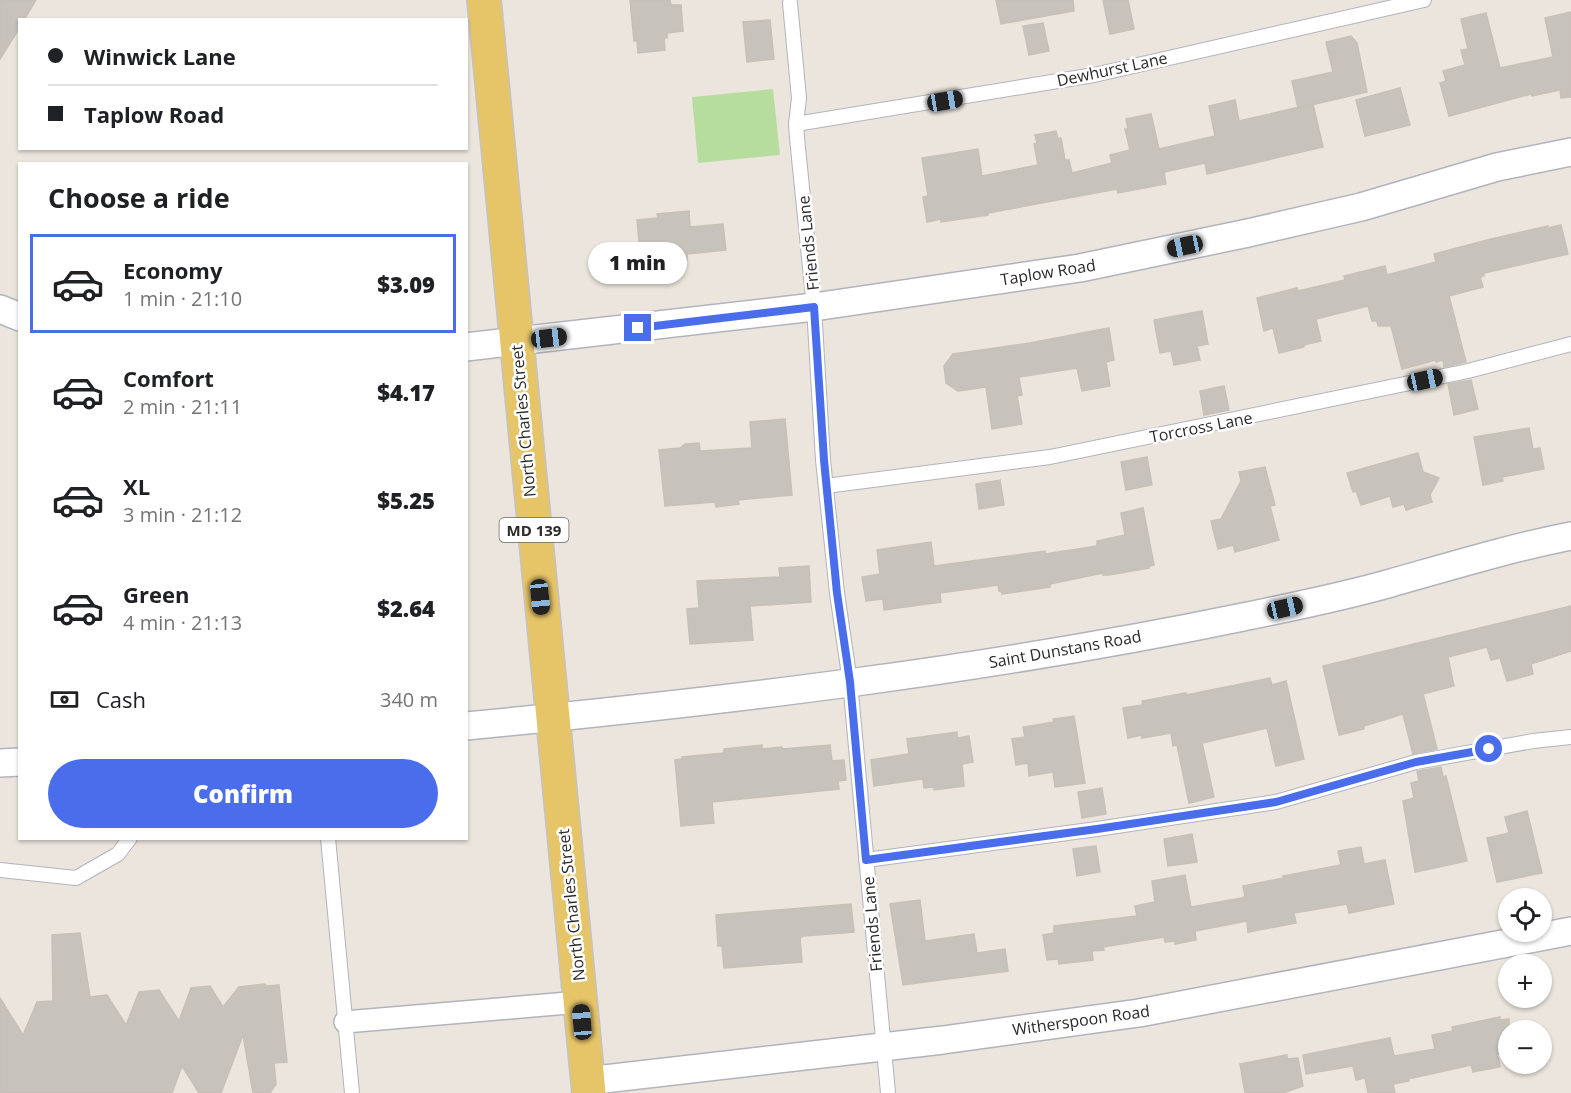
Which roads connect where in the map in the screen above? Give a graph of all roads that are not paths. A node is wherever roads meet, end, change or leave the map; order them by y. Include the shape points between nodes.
1 (484, 0) edge
2 (1424, 0) edge
3 (790, 3) dead end
4 (796, 124) junction
5 (1571, 152) edge
6 (814, 307) junction
7 (0, 309) edge
8 (18, 316) edge
9 (516, 342) junction
10 (1571, 344) edge
11 (468, 347) edge
12 (826, 486) junction
13 (1571, 536) edge
14 (850, 682) junction
15 (552, 718) junction
16 (468, 726) edge
17 (1571, 736) edge
18 (18, 762) edge
19 (0, 763) edge
20 (128, 840) edge
21 (328, 840) edge
22 (866, 860) junction
23 (0, 870) edge
24 (1571, 931) edge
25 (580, 1002) junction
26 (345, 1022) junction
27 (883, 1047) junction
28 (588, 1087) edge
29 (352, 1093) edge
30 (888, 1093) edge

1 - 9 main road, North Charles Street / MD 139
2 - 4 lane, Dewhurst Lane via 1095,75
3 - 4 lane, Friends Lane via 799,98
4 - 6 lane, Friends Lane
5 - 6 street, Taplow Road via 1497,167 1361,207 1092,265
6 - 9 street, Taplow Road
6 - 12 lane, Friends Lane
7 - 8 street
9 - 11 street, Taplow Road
9 - 15 main road, North Charles Street / MD 139
10 - 12 lane, Torcross Lane via 1456,373 1050,457
12 - 14 lane, Friends Lane
13 - 14 street, Saint Dunstans Road via 1244,617 1051,653
14 - 15 street, Saint Dunstans Road
14 - 22 lane, Friends Lane
15 - 16 street, Saint Dunstans Road
15 - 25 main road, North Charles Street / MD 139
17 - 22 lane via 1416,762 1276,802
18 - 19 street
20 - 23 lane via 118,854 76,878
21 - 26 lane
22 - 27 lane, Friends Lane
24 - 27 street, Witherspoon Road via 1139,1012
25 - 26 street
25 - 28 main road, North Charles Street / MD 139
26 - 29 lane
27 - 28 street, Witherspoon Road
27 - 30 lane, Friends Lane

